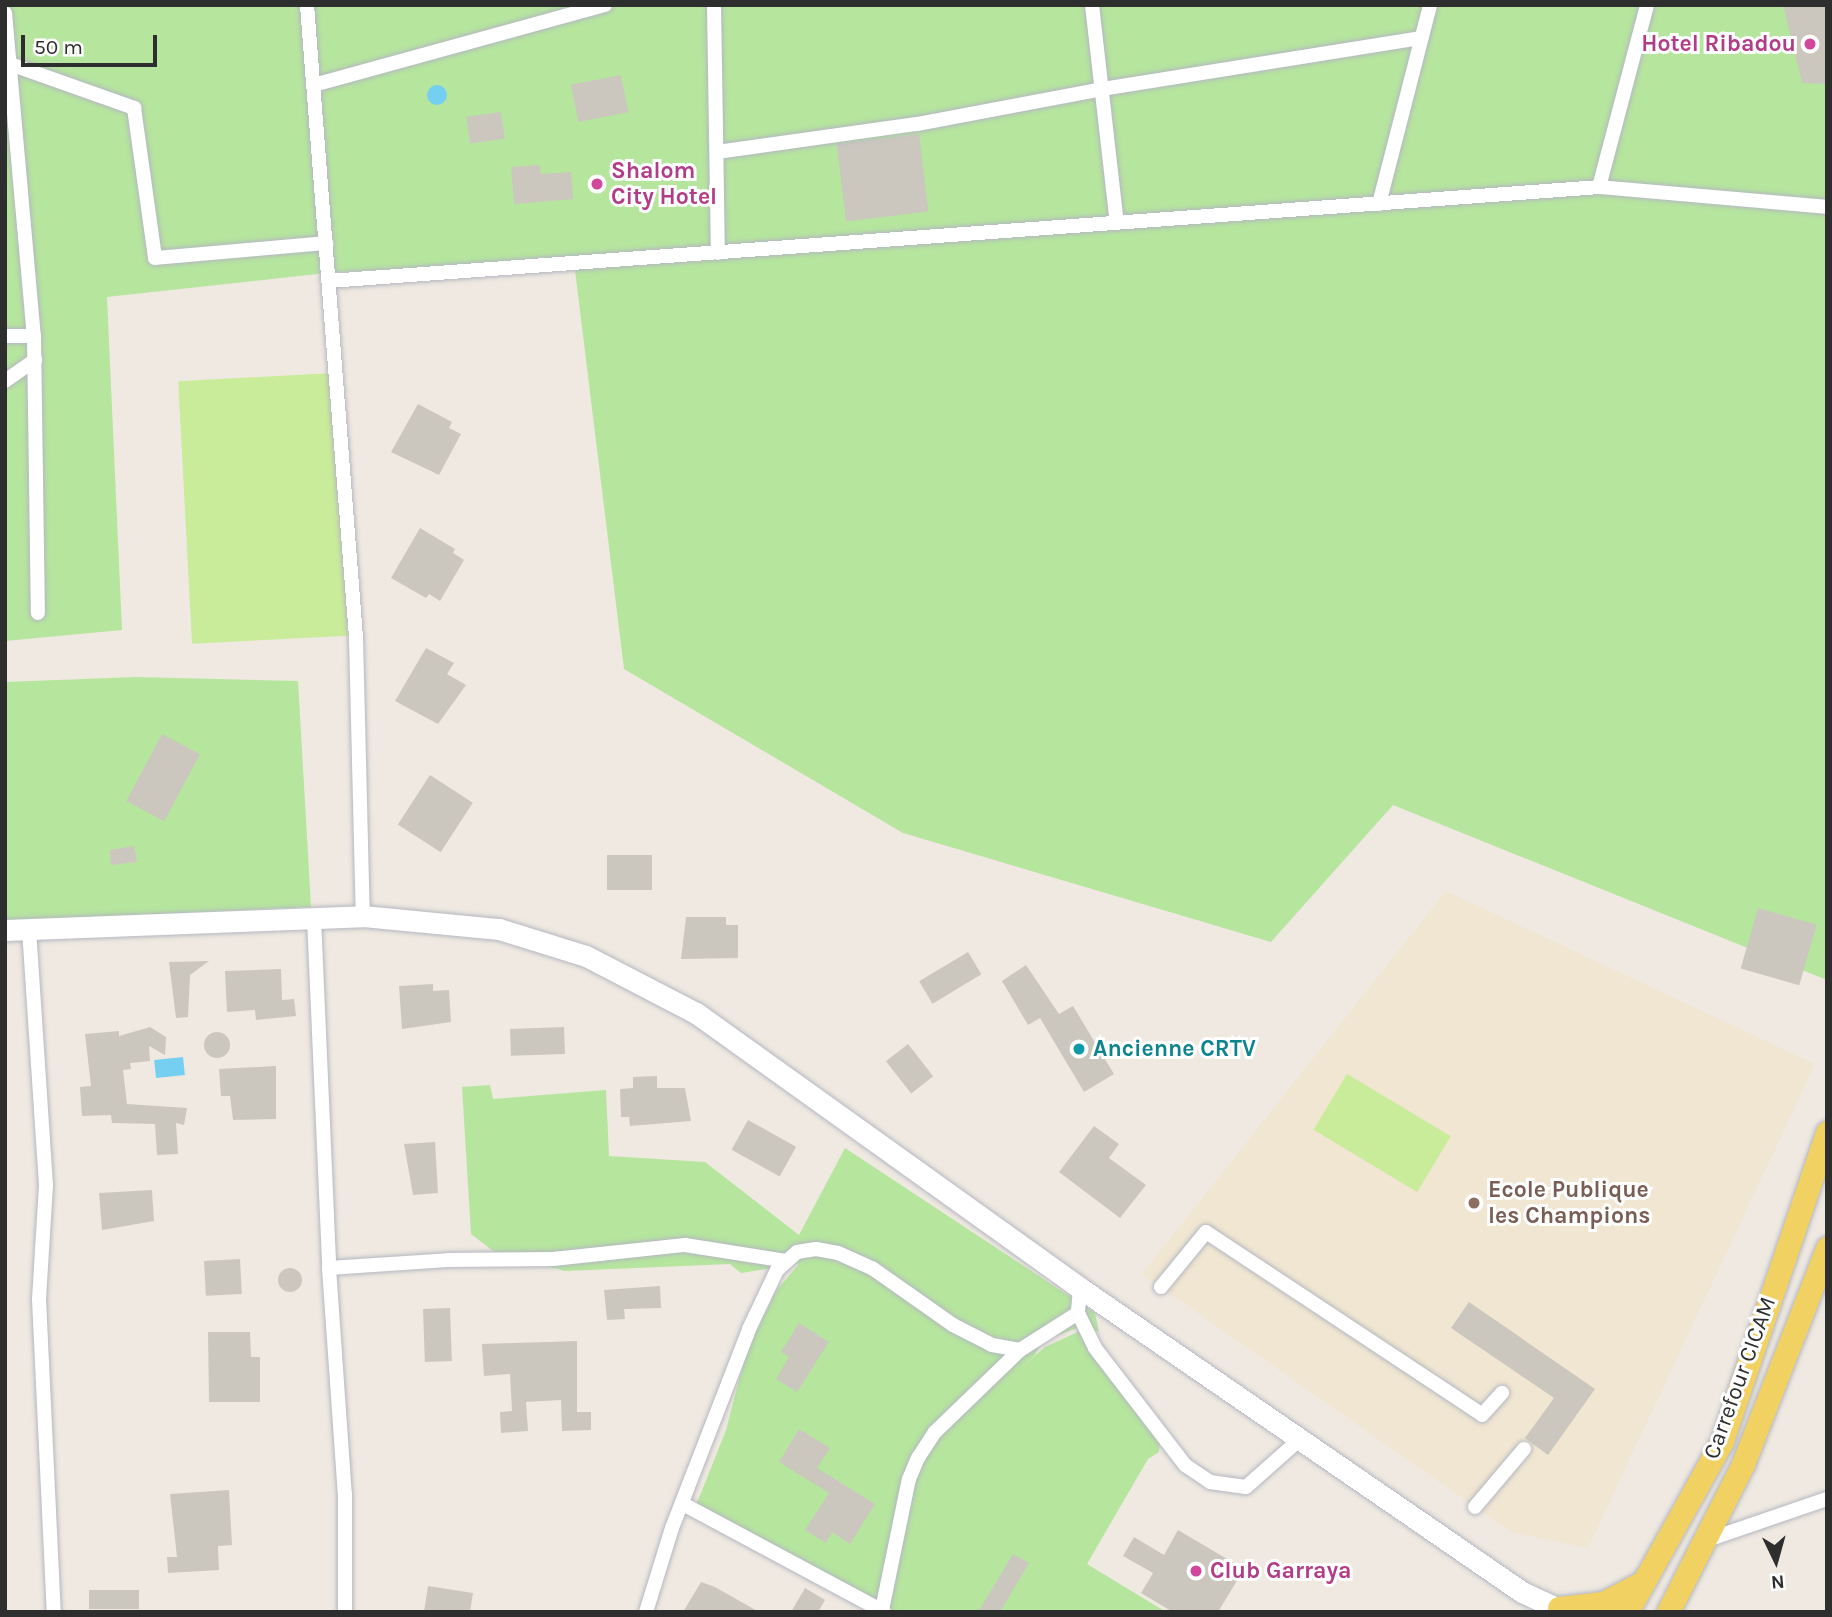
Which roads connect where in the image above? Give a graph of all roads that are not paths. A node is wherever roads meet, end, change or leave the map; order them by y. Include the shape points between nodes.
1 (307, 5) edge
2 (605, 5) edge
3 (713, 5) edge
4 (1092, 5) edge
5 (1430, 5) edge
6 (1647, 5) edge
7 (5, 13) edge
8 (1421, 38) junction
9 (8, 61) edge
10 (314, 85) junction
11 (1102, 89) junction
12 (717, 152) junction
13 (1599, 187) junction
14 (1379, 204) junction
15 (1827, 207) edge
16 (1117, 223) junction
17 (326, 243) junction
18 (718, 253) junction
19 (329, 281) junction
20 (34, 336) junction
21 (5, 337) edge
22 (35, 360) junction
23 (5, 381) edge
24 (38, 613) dead end
25 (363, 916) junction
26 (314, 918) junction
27 (29, 929) junction
28 (5, 930) edge
29 (1827, 1132) edge
30 (1827, 1248) edge
31 (786, 1261) junction
32 (329, 1268) junction
33 (1161, 1287) dead end
34 (1080, 1288) junction
35 (1078, 1313) junction
36 (1020, 1350) junction
37 (1502, 1393) dead end
38 (1300, 1439) junction
39 (1524, 1449) dead end
40 (1827, 1499) edge
41 (683, 1504) junction
42 (1475, 1507) dead end
43 (1704, 1541) junction
44 (1643, 1582) junction
45 (883, 1611) edge
46 (1554, 1611) edge
47 (1670, 1611) edge
48 (54, 1612) edge
49 (345, 1612) edge
50 (646, 1612) edge
51 (1627, 1612) edge

1 - 10 street
2 - 10 street
3 - 12 street
4 - 11 street
5 - 8 street
6 - 13 street
7 - 9 street
8 - 11 street
8 - 14 street
9 - 17 street via 134,108 155,258
9 - 20 street
10 - 17 street
11 - 12 street via 917,124
11 - 16 street
12 - 18 street
13 - 14 street
13 - 15 street
14 - 16 street
16 - 18 street
17 - 19 street
18 - 19 street
19 - 25 street via 356,638
20 - 21 street
20 - 22 street
22 - 23 street
22 - 24 street
25 - 26 street
25 - 34 street via 499,929 586,956 672,1000
26 - 27 street
26 - 32 street
27 - 28 street
27 - 48 street via 46,1185 39,1299
29 - 44 main road, Carrefour CICAM via 1722,1441
30 - 43 main road via 1743,1464
31 - 32 street via 685,1245 553,1259
31 - 36 street via 797,1252 816,1249 846,1255 904,1286 973,1337
31 - 41 street via 749,1329
32 - 49 street via 345,1494
33 - 37 street via 1206,1232 1482,1415
34 - 35 street
34 - 38 street
35 - 36 street
35 - 38 street via 1122,1387 1185,1465 1210,1482 1247,1487
36 - 45 street via 935,1432 919,1458 909,1479
38 - 46 street
39 - 42 street
40 - 43 street
41 - 45 street
41 - 50 street
43 - 47 main road
44 - 46 main road via 1603,1603
44 - 51 main road, Carrefour CICAM

